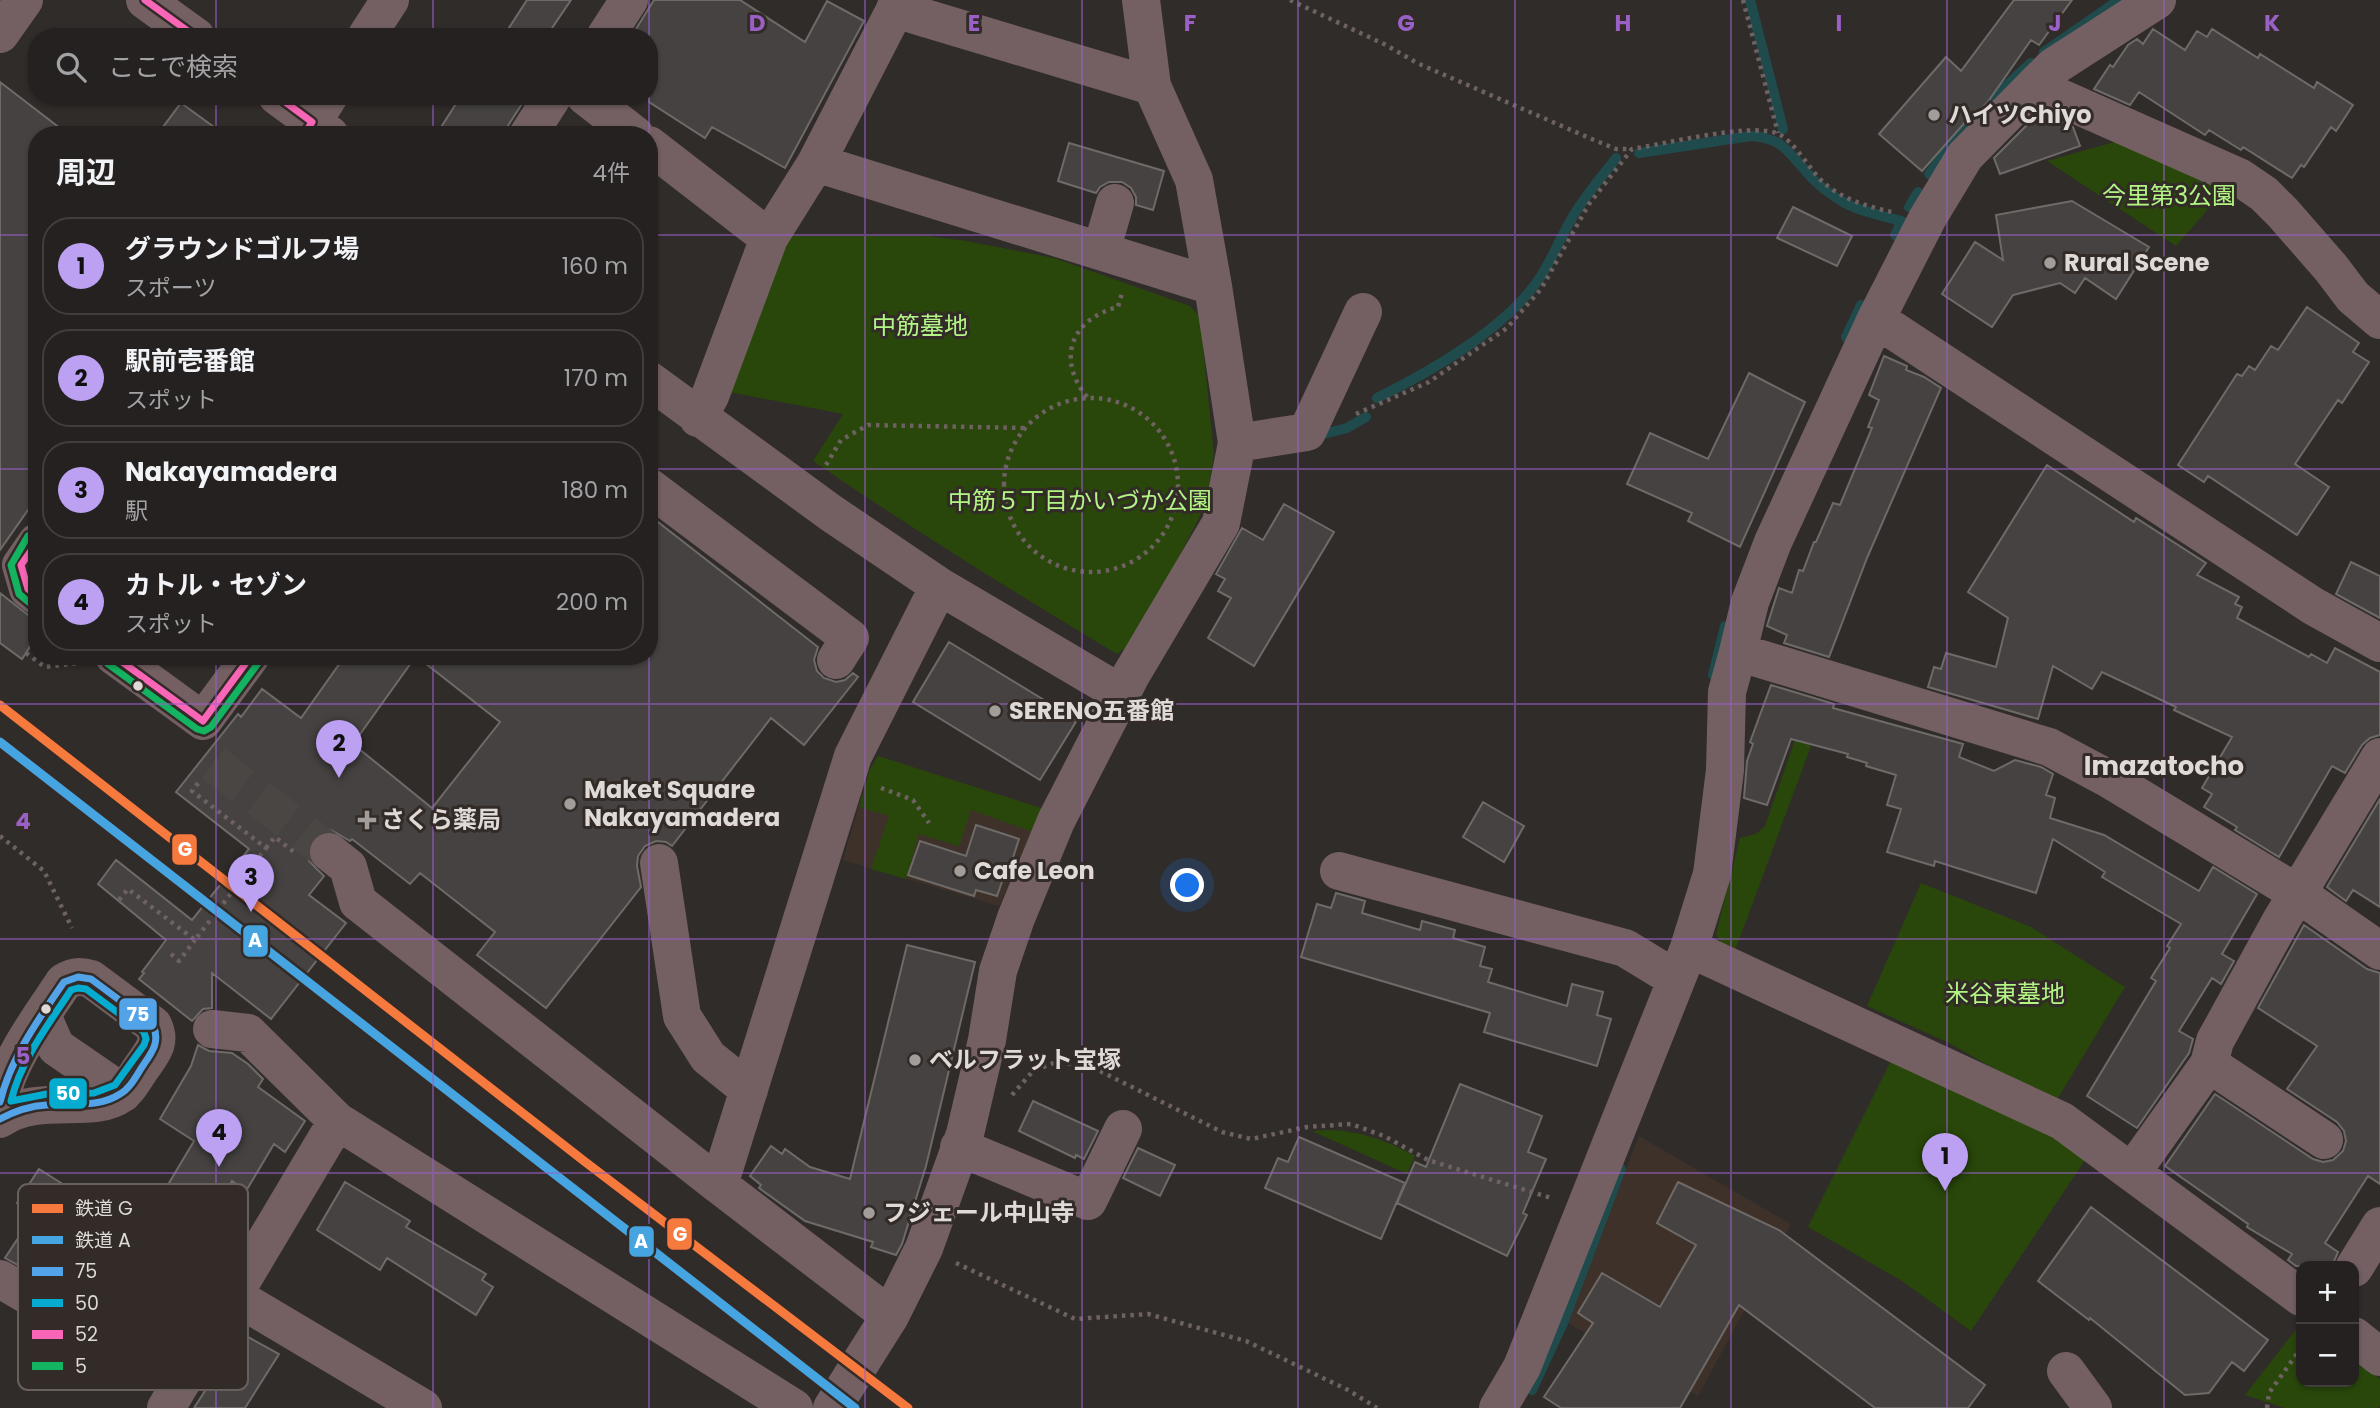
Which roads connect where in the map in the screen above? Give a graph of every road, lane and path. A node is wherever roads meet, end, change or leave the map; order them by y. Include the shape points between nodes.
1 (24, 0) edge
2 (145, 0) edge
3 (390, 0) edge
4 (629, 0) edge
5 (1141, 0) edge
6 (1290, 0) edge
7 (1743, 0) edge
8 (2157, 0) edge
9 (898, 5) edge
10 (183, 28) edge
11 (372, 28) edge
12 (611, 28) edge
13 (0, 34) edge
14 (1153, 86) junction
15 (2034, 86) junction
16 (292, 105) edge
17 (546, 105) edge
18 (597, 105) edge
19 (319, 122) edge
20 (534, 126) edge
21 (623, 126) edge
22 (1778, 133) junction
23 (1632, 149) junction
24 (658, 152) edge
25 (816, 163) junction
26 (1115, 202) dead end
27 (1927, 219) junction
28 (769, 238) junction
29 (1101, 251) junction
30 (1213, 286) junction
31 (1118, 307) dead end
32 (1363, 312) dead end
33 (1876, 319) junction
34 (2380, 320) edge
35 (658, 387) edge
36 (1087, 398) junction
37 (698, 418) junction
38 (1025, 428) junction
39 (1307, 432) junction
40 (1237, 443) junction
41 (822, 471) dead end
42 (658, 494) edge
43 (28, 556) edge
44 (939, 586) junction
45 (28, 589) edge
46 (2380, 643) edge
47 (1738, 652) junction
48 (836, 660) dead end
49 (126, 665) edge
50 (243, 665) edge
51 (1122, 694) junction
52 (2380, 757) edge
53 (847, 775) junction
54 (199, 782) dead end
55 (929, 823) dead end
56 (0, 836) edge
57 (266, 848) junction
58 (311, 852) joint
59 (659, 863) dead end
60 (1339, 871) dead end
61 (2297, 893) junction
62 (119, 900) dead end
63 (72, 928) dead end
64 (195, 940) junction
65 (2380, 951) edge
66 (171, 954) dead end
67 (1683, 964) junction
68 (42, 1015) junction
69 (212, 1029) dead end
70 (6, 1062) edge
71 (2209, 1063) junction
72 (749, 1090) junction
73 (123, 1093) junction
74 (0, 1102) edge
75 (1006, 1102) dead end
76 (0, 1119) edge
77 (337, 1121) junction
78 (1123, 1129) dead end
79 (2324, 1140) dead end
80 (959, 1147) junction
81 (2132, 1172) junction
82 (719, 1185) junction
83 (1585, 1209) junction
84 (2380, 1226) edge
85 (924, 1248) junction
86 (2358, 1261) edge
87 (248, 1271) edge
88 (0, 1279) edge
89 (18, 1291) edge
90 (2296, 1293) edge
91 (248, 1305) edge
92 (890, 1316) junction
93 (2359, 1340) edge
94 (2296, 1355) edge
95 (2380, 1357) edge
96 (2066, 1371) dead end
97 (1508, 1404) edge
98 (423, 1408) edge
99 (794, 1408) edge
100 (832, 1408) edge
101 (1377, 1408) edge
102 (2093, 1408) edge
103 (2267, 1408) edge

1 - 13 street
2 - 10 street
3 - 11 street
4 - 12 street
5 - 14 street
6 - 23 path via 1556,124 1616,149
7 - 22 path
8 - 15 street via 2053,67
9 - 14 street
9 - 25 street
14 - 30 street via 1194,180
15 - 27 street via 1965,156
15 - 34 street via 2239,177 2283,213 2353,297
16 - 19 street
17 - 20 street
18 - 21 street
22 - 23 path via 1754,130
22 - 27 path via 1823,182 1848,199
23 - 39 path via 1589,204 1541,289 1507,328 1429,382
24 - 28 street
25 - 28 street
25 - 29 street
26 - 29 street
27 - 33 street
28 - 37 street
29 - 30 street
30 - 40 street
31 - 36 path via 1101,311 1076,334 1070,368
32 - 39 street
33 - 46 street via 2313,606
33 - 47 street via 1773,542 1750,602
35 - 37 street
36 - 38 path via 1067,400 1041,413
36 - 38 path via 1125,403 1149,419 1167,440 1177,467 1179,495 1171,522 1155,546 1132,563 1106,572 1077,572 1049,562 1026,544 1010,519 1003,490 1006,460
37 - 44 street
38 - 41 path via 868,425 841,440
39 - 40 street
40 - 51 street via 1221,523
42 - 48 street via 850,638
43 - 45 street via 22,565
44 - 51 street
44 - 53 street
47 - 61 street via 2049,747
47 - 67 street via 1727,692 1725,770 1712,874
49 - 50 street via 203,721
51 - 80 street via 1056,821 1016,918 998,971 987,1040
52 - 61 street
53 - 55 path via 912,800
53 - 72 street
54 - 57 path via 192,790
56 - 63 path via 44,871
57 - 58 path via 275,837
57 - 64 path
58 - 82 street via 348,867 358,902
59 - 72 street via 682,1016 708,1057
60 - 67 street
61 - 65 street
61 - 71 street via 2215,1041
62 - 64 path via 128,889
64 - 66 path via 179,961
67 - 81 street via 2062,1121
67 - 83 street
68 - 70 main road
68 - 73 street via 56,1047
68 - 73 main road via 64,982 81,976 153,1024 157,1034 154,1050
69 - 77 street via 248,1033
70 - 74 main road
71 - 79 street
71 - 81 street
72 - 82 street
73 - 76 main road via 100,1102 36,1104
75 - 83 path via 1033,1071 1056,1062 1092,1067 1222,1132 1251,1139 1307,1127 1351,1124 1428,1160
77 - 87 street
77 - 99 street
78 - 80 street via 1088,1200
80 - 85 street
81 - 90 street
82 - 92 street
83 - 97 street
84 - 86 street
85 - 92 street
85 - 101 path via 1075,1319 1148,1314 1246,1341
88 - 89 street
91 - 98 street
92 - 100 street
93 - 95 street
94 - 103 path via 2269,1393
96 - 102 street

